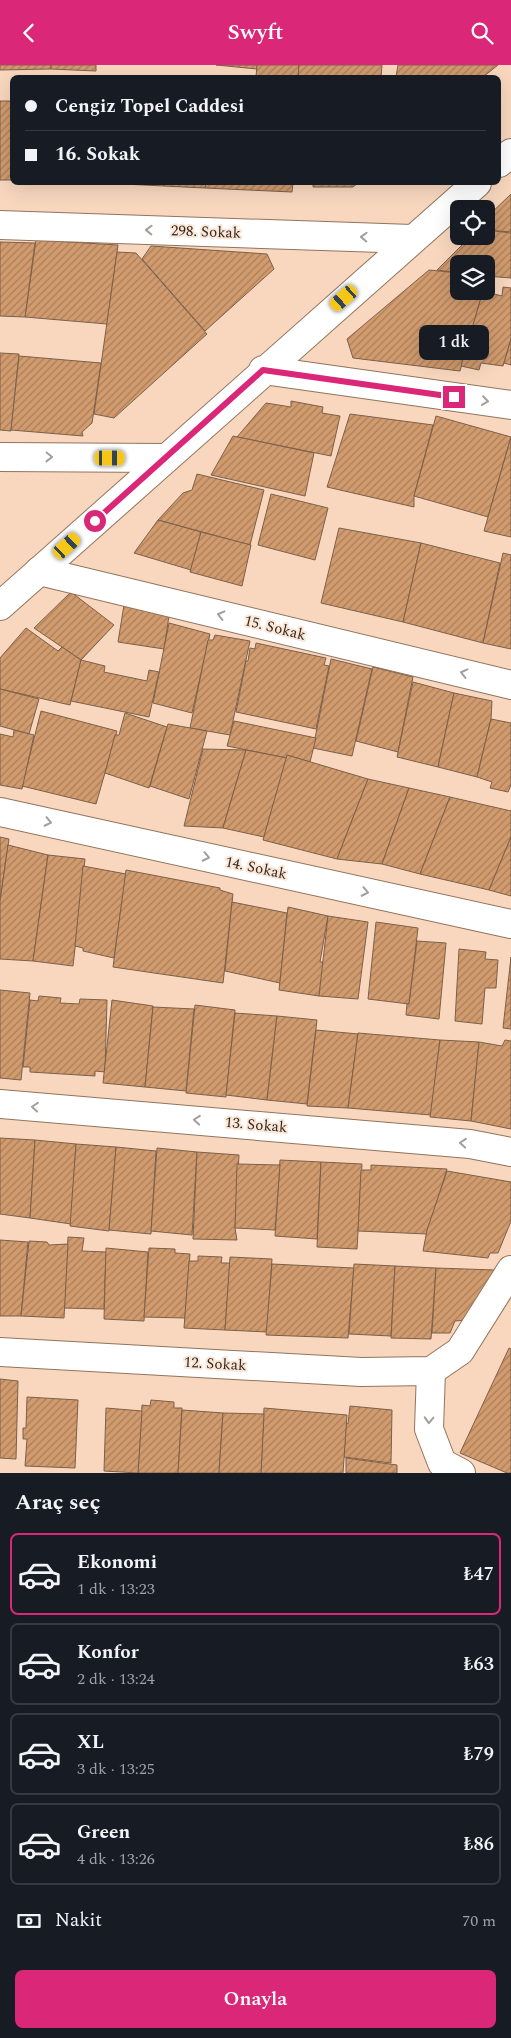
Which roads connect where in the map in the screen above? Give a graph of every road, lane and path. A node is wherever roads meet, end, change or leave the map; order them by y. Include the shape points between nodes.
1 (475, 185) edge
2 (0, 225) edge
3 (412, 239) junction
4 (263, 370) junction
5 (511, 405) edge
6 (0, 457) edge
7 (165, 458) junction
8 (39, 571) junction
9 (0, 606) edge
10 (511, 685) edge
11 (0, 812) edge
12 (511, 924) edge
13 (0, 1104) edge
14 (511, 1152) edge
15 (511, 1270) edge
16 (0, 1352) edge
17 (430, 1371) junction
18 (461, 1473) edge

1 - 3 street
3 -> 2 street, 298. Sokak
3 - 4 street
4 -> 5 street
4 - 7 street
6 -> 7 street
7 - 8 street
8 - 9 street
10 -> 8 street, 15. Sokak
11 -> 12 street, 14. Sokak
14 -> 13 street, 13. Sokak via 470,1144
15 - 17 street via 460,1351
16 - 17 street, 12. Sokak via 361,1372
17 -> 18 street via 429,1429 442,1463

